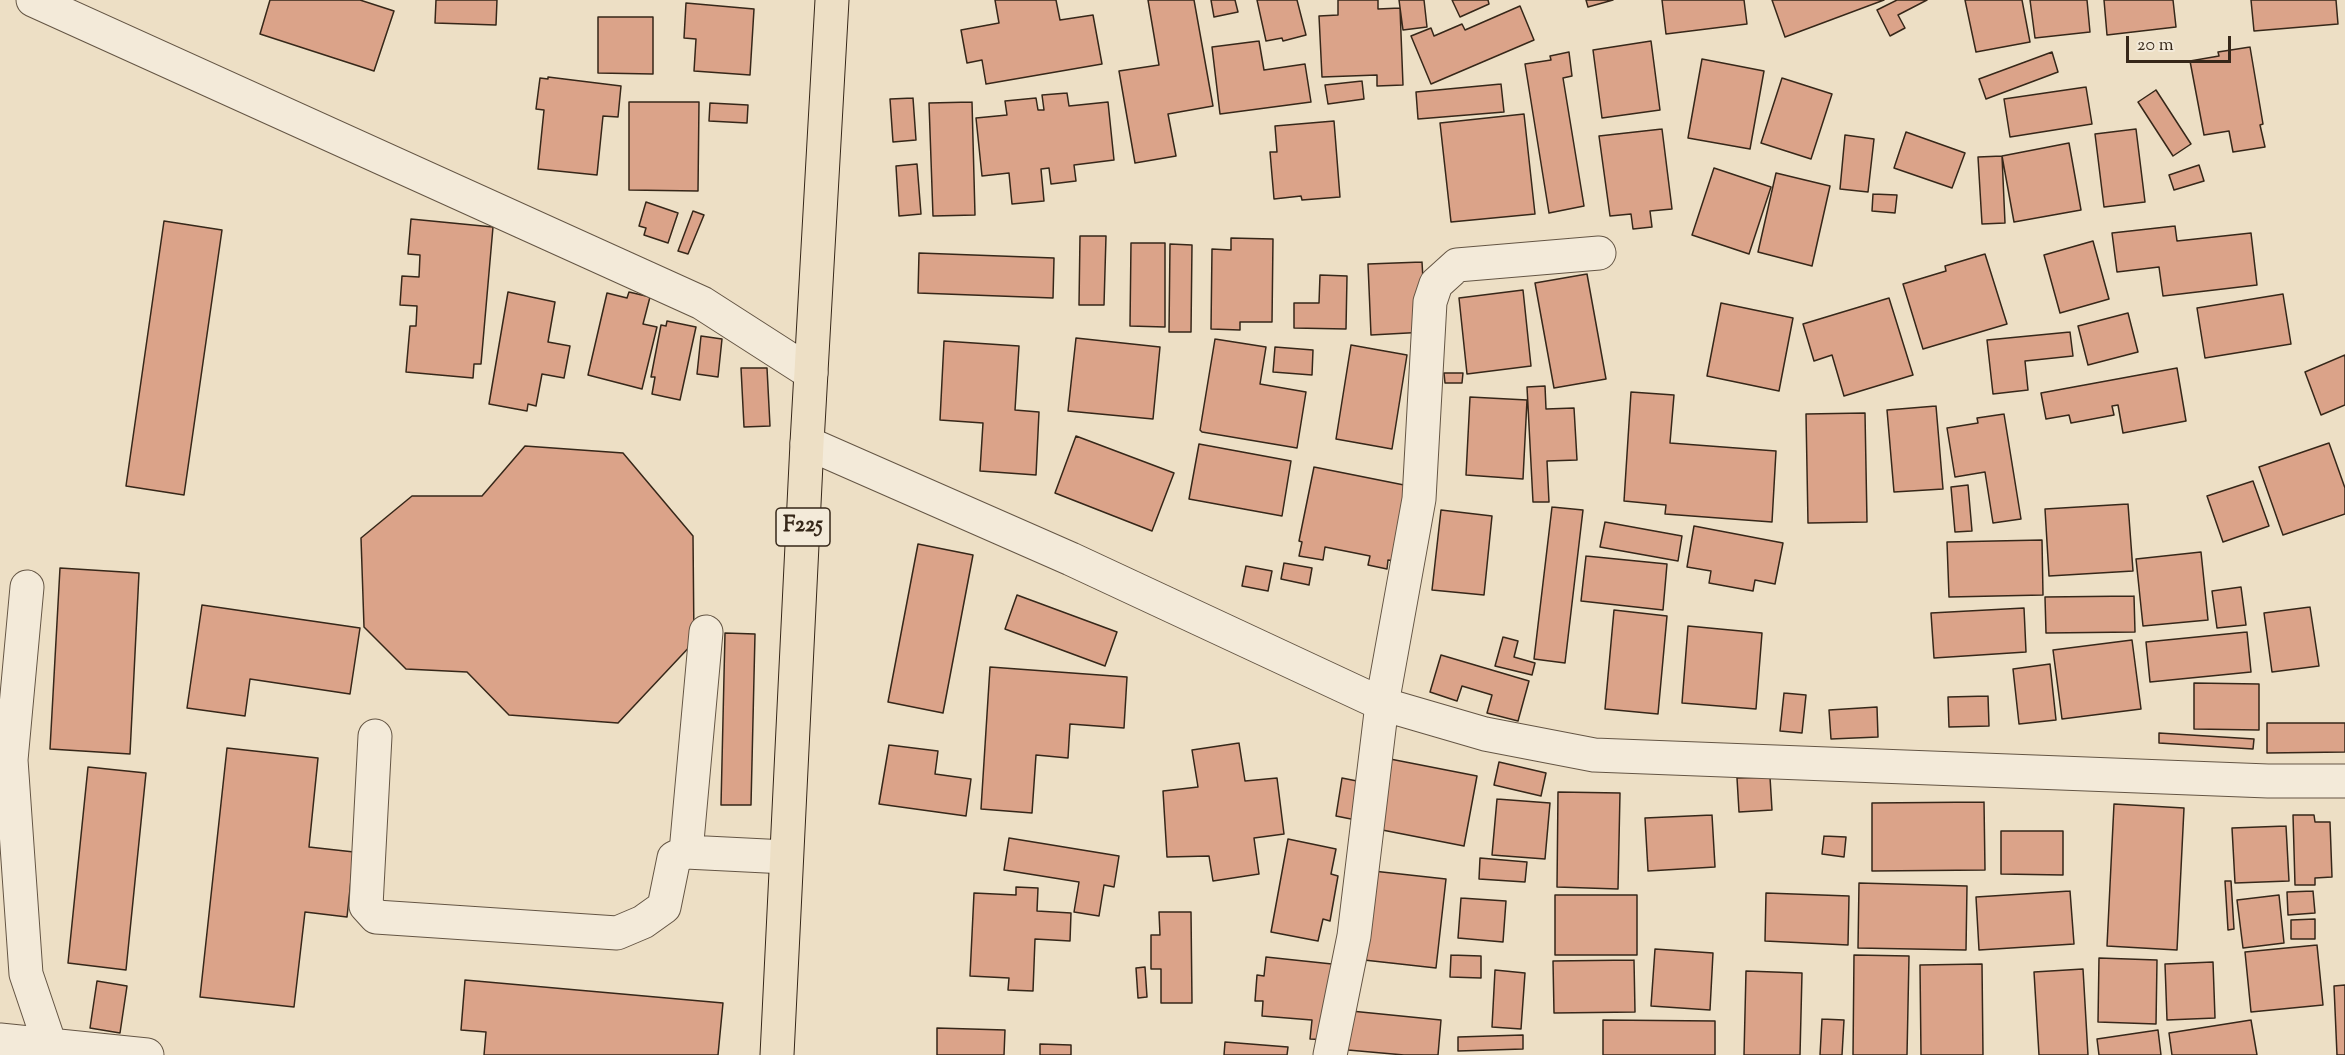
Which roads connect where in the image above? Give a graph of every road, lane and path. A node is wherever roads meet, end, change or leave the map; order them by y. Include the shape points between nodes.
1 (33, 0) edge
2 (832, 0) edge
3 (1599, 253) dead end
4 (811, 374) junction
5 (807, 443) junction
6 (27, 587) dead end
7 (706, 632) dead end
8 (1382, 704) junction
9 (375, 736) dead end
10 (2345, 781) edge
11 (686, 852) junction
12 (786, 857) junction
13 (0, 1040) edge
14 (50, 1045) junction
15 (147, 1055) edge
16 (777, 1055) edge
17 (1330, 1055) edge

1 - 4 street via 702,303
2 - 4 main road, F225
3 - 8 street via 1457,265 1436,284 1430,302 1419,499
4 - 5 main road, F225
5 - 8 street via 1071,559
5 - 12 main road, F225
6 - 14 street via 11,760 26,974
7 - 11 street
8 - 10 street via 1485,734 1594,755
8 - 17 street via 1354,936
9 - 11 street via 366,906 376,917 617,933 664,907 674,858
11 - 12 street
12 - 16 main road, F225
13 - 14 street
14 - 15 street

